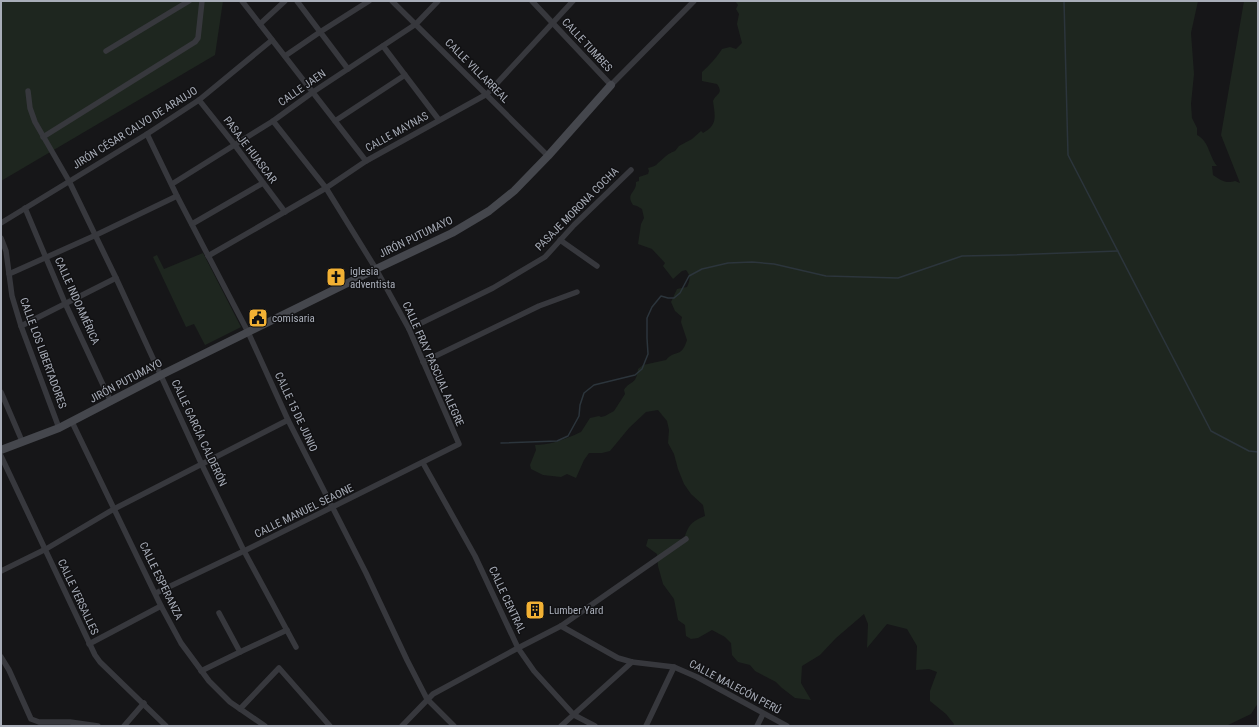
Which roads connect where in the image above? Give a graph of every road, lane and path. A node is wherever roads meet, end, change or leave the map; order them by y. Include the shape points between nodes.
1 (189, 1) edge
2 (202, 1) edge
3 (242, 1) edge
4 (285, 1) edge
5 (297, 1) edge
6 (368, 1) edge
7 (392, 1) edge
8 (438, 1) edge
9 (532, 1) edge
10 (573, 1) edge
11 (694, 1) edge
12 (553, 22) junction
13 (260, 24) junction
14 (416, 24) junction
15 (320, 32) junction
16 (272, 40) junction
17 (383, 46) junction
18 (106, 51) dead end
19 (285, 56) junction
20 (348, 69) junction
21 (405, 75) junction
22 (611, 85) junction
23 (28, 91) dead end
24 (313, 92) junction
25 (487, 94) junction
26 (199, 100) junction
27 (440, 120) junction
28 (273, 121) junction
29 (335, 121) junction
30 (147, 134) junction
31 (43, 136) junction
32 (234, 144) junction
33 (548, 156) junction
34 (366, 161) junction
35 (631, 170) dead end
36 (69, 181) junction
37 (263, 183) junction
38 (172, 184) junction
39 (326, 188) junction
40 (177, 196) junction
41 (25, 208) junction
42 (285, 212) junction
43 (1, 223) edge
44 (192, 224) junction
45 (96, 235) junction
46 (1, 238) edge
47 (560, 240) junction
48 (208, 256) junction
49 (46, 258) junction
50 (597, 266) dead end
51 (376, 269) junction
52 (9, 274) junction
53 (116, 278) junction
54 (576, 292) dead end
55 (65, 303) junction
56 (21, 326) junction
57 (409, 329) junction
58 (248, 332) junction
59 (423, 362) junction
60 (161, 375) junction
61 (1, 392) edge
62 (111, 402) junction
63 (288, 420) junction
64 (72, 422) junction
65 (59, 428) junction
66 (22, 441) junction
67 (459, 444) joint
68 (1, 450) edge
69 (1, 456) edge
70 (423, 463) junction
71 (202, 465) junction
72 (332, 508) junction
73 (114, 509) junction
74 (686, 539) dead end
75 (46, 549) junction
76 (244, 551) junction
77 (1, 571) edge
78 (156, 593) junction
79 (162, 606) junction
80 (219, 613) dead end
81 (561, 626) junction
82 (287, 630) junction
83 (89, 644) junction
84 (296, 647) dead end
85 (518, 648) junction
86 (240, 652) junction
87 (1, 658) edge
88 (632, 662) junction
89 (674, 667) junction
90 (9, 670) junction
91 (1, 672) edge
92 (202, 672) junction
93 (427, 699) junction
94 (144, 703) junction
95 (240, 709) junction
96 (763, 714) junction
97 (574, 715) junction
98 (38, 724) edge
99 (98, 726) edge
100 (124, 726) edge
101 (166, 726) edge
102 (264, 726) edge
103 (330, 726) edge
104 (402, 726) edge
105 (454, 726) edge
106 (562, 726) edge
107 (595, 726) edge
108 (646, 726) edge
109 (757, 726) edge
110 (787, 726) edge

1 - 18 street
2 - 31 street via 198,38 195,42
3 - 13 street
4 - 13 street
5 - 15 street
6 - 15 street
7 - 14 street, CALLE VILLARREAL
8 - 14 street, CALLE JAEN
9 - 12 street, CALLE TUMBES
10 - 12 street, CALLE MAYNAS
11 - 22 street, JIRÓN PUTUMAYO
12 - 22 street, CALLE TUMBES
12 - 25 street, CALLE MAYNAS
13 - 16 street
14 - 17 street, CALLE JAEN
14 - 25 street, CALLE VILLARREAL
15 - 19 street
15 - 20 street
16 - 19 street
16 - 26 street, JIRÓN CÉSAR CALVO DE ARAUJO
17 - 20 street, CALLE JAEN
17 - 21 street
19 - 24 street
20 - 24 street, CALLE JAEN
21 - 27 street
21 - 29 street
22 - 33 street, JIRÓN PUTUMAYO
23 - 31 street, CALLE GARCÍA CALDERÓN via 30,108
24 - 28 street, CALLE JAEN
24 - 29 street
25 - 27 street, CALLE MAYNAS
25 - 33 street, CALLE VILLARREAL
26 - 30 street, JIRÓN CÉSAR CALVO DE ARAUJO
26 - 32 street, PASAJE HUASCAR
27 - 34 street, CALLE MAYNAS
28 - 32 street, CALLE JAEN
28 - 39 street, CALLE FRAY PASCUAL ALEGRE
29 - 34 street
30 - 36 street, JIRÓN CÉSAR CALVO DE ARAUJO
30 - 38 street, CALLE 15 DE JUNIO
31 - 36 street, CALLE GARCÍA CALDERÓN
32 - 37 street, PASAJE HUASCAR
32 - 38 street, CALLE JAEN
33 - 51 street, JIRÓN PUTUMAYO via 514,191 489,211 452,233
34 - 39 street, CALLE MAYNAS
35 - 47 street, PASAJE MORONA COCHA
36 - 41 street, JIRÓN CÉSAR CALVO DE ARAUJO
36 - 45 street, CALLE GARCÍA CALDERÓN
37 - 42 street, PASAJE HUASCAR
37 - 44 street
38 - 40 street, CALLE 15 DE JUNIO
39 - 42 street, CALLE MAYNAS
39 - 51 street, CALLE FRAY PASCUAL ALEGRE
40 - 44 street, CALLE 15 DE JUNIO
40 - 45 street
41 - 43 street, JIRÓN CÉSAR CALVO DE ARAUJO
41 - 49 street, CALLE INDOAMÉRICA
42 - 48 street, CALLE MAYNAS
44 - 48 street, CALLE 15 DE JUNIO
45 - 49 street
45 - 53 street, CALLE GARCÍA CALDERÓN
46 - 52 street, CALLE LOS LIBERTADORES
47 - 50 street
47 - 57 street, PASAJE MORONA COCHA via 545,257 493,288
48 - 58 street, CALLE 15 DE JUNIO
49 - 52 street
49 - 55 street, CALLE INDOAMÉRICA
51 - 57 street, CALLE FRAY PASCUAL ALEGRE
51 - 58 street, JIRÓN PUTUMAYO
52 - 56 street, CALLE LOS LIBERTADORES via 12,296
53 - 55 street
53 - 60 street, CALLE GARCÍA CALDERÓN
54 - 59 street via 539,306
55 - 56 street
55 - 62 street, CALLE INDOAMÉRICA
56 - 65 street, CALLE LOS LIBERTADORES
57 - 59 street, CALLE FRAY PASCUAL ALEGRE
58 - 60 street, JIRÓN PUTUMAYO
58 - 63 street, CALLE 15 DE JUNIO
59 - 67 street, CALLE FRAY PASCUAL ALEGRE
60 - 62 street, JIRÓN PUTUMAYO
60 - 71 street, CALLE GARCÍA CALDERÓN
61 - 66 street
62 - 64 street, JIRÓN PUTUMAYO
63 - 71 street
63 - 72 street, CALLE 15 DE JUNIO
64 - 65 street, JIRÓN PUTUMAYO
64 - 73 street, CALLE ESPERANZA
65 - 66 street, JIRÓN PUTUMAYO
66 - 68 street, JIRÓN PUTUMAYO
67 - 70 street, CALLE MANUEL SEAONE
69 - 75 street, CALLE VERSALLES
70 - 72 street, CALLE MANUEL SEAONE
70 - 85 street, CALLE CENTRAL via 475,556
71 - 73 street
71 - 76 street, CALLE GARCÍA CALDERÓN
72 - 76 street, CALLE MANUEL SEAONE
72 - 93 street, CALLE 15 DE JUNIO
73 - 75 street
73 - 78 street, CALLE ESPERANZA
74 - 81 street
75 - 77 street
75 - 83 street, CALLE VERSALLES
76 - 78 street, CALLE MANUEL SEAONE
76 - 82 street, CALLE GARCÍA CALDERÓN
78 - 79 street, CALLE ESPERANZA
79 - 83 street
79 - 92 street, CALLE ESPERANZA via 181,643
80 - 86 street
81 - 85 street
81 - 88 street, CALLE MALECÓN PERÚ via 618,658
82 - 84 street, CALLE GARCÍA CALDERÓN
82 - 86 street
83 - 94 street, CALLE VERSALLES via 100,662
85 - 93 street
85 - 97 street, CALLE CENTRAL via 534,671
86 - 92 street
87 - 90 street
88 - 89 street, CALLE MALECÓN PERÚ
88 - 97 street
89 - 96 street, CALLE MALECÓN PERÚ
89 - 108 street
90 - 91 street
90 - 98 street via 31,719
92 - 95 street, CALLE ESPERANZA
93 - 104 street
93 - 105 street, CALLE 15 DE JUNIO
94 - 100 street
94 - 101 street, CALLE VERSALLES
95 - 102 street, CALLE ESPERANZA
95 - 103 street via 279,668
96 - 109 street
96 - 110 street, CALLE MALECÓN PERÚ
97 - 106 street
97 - 107 street, CALLE CENTRAL
98 - 99 street via 70,722

